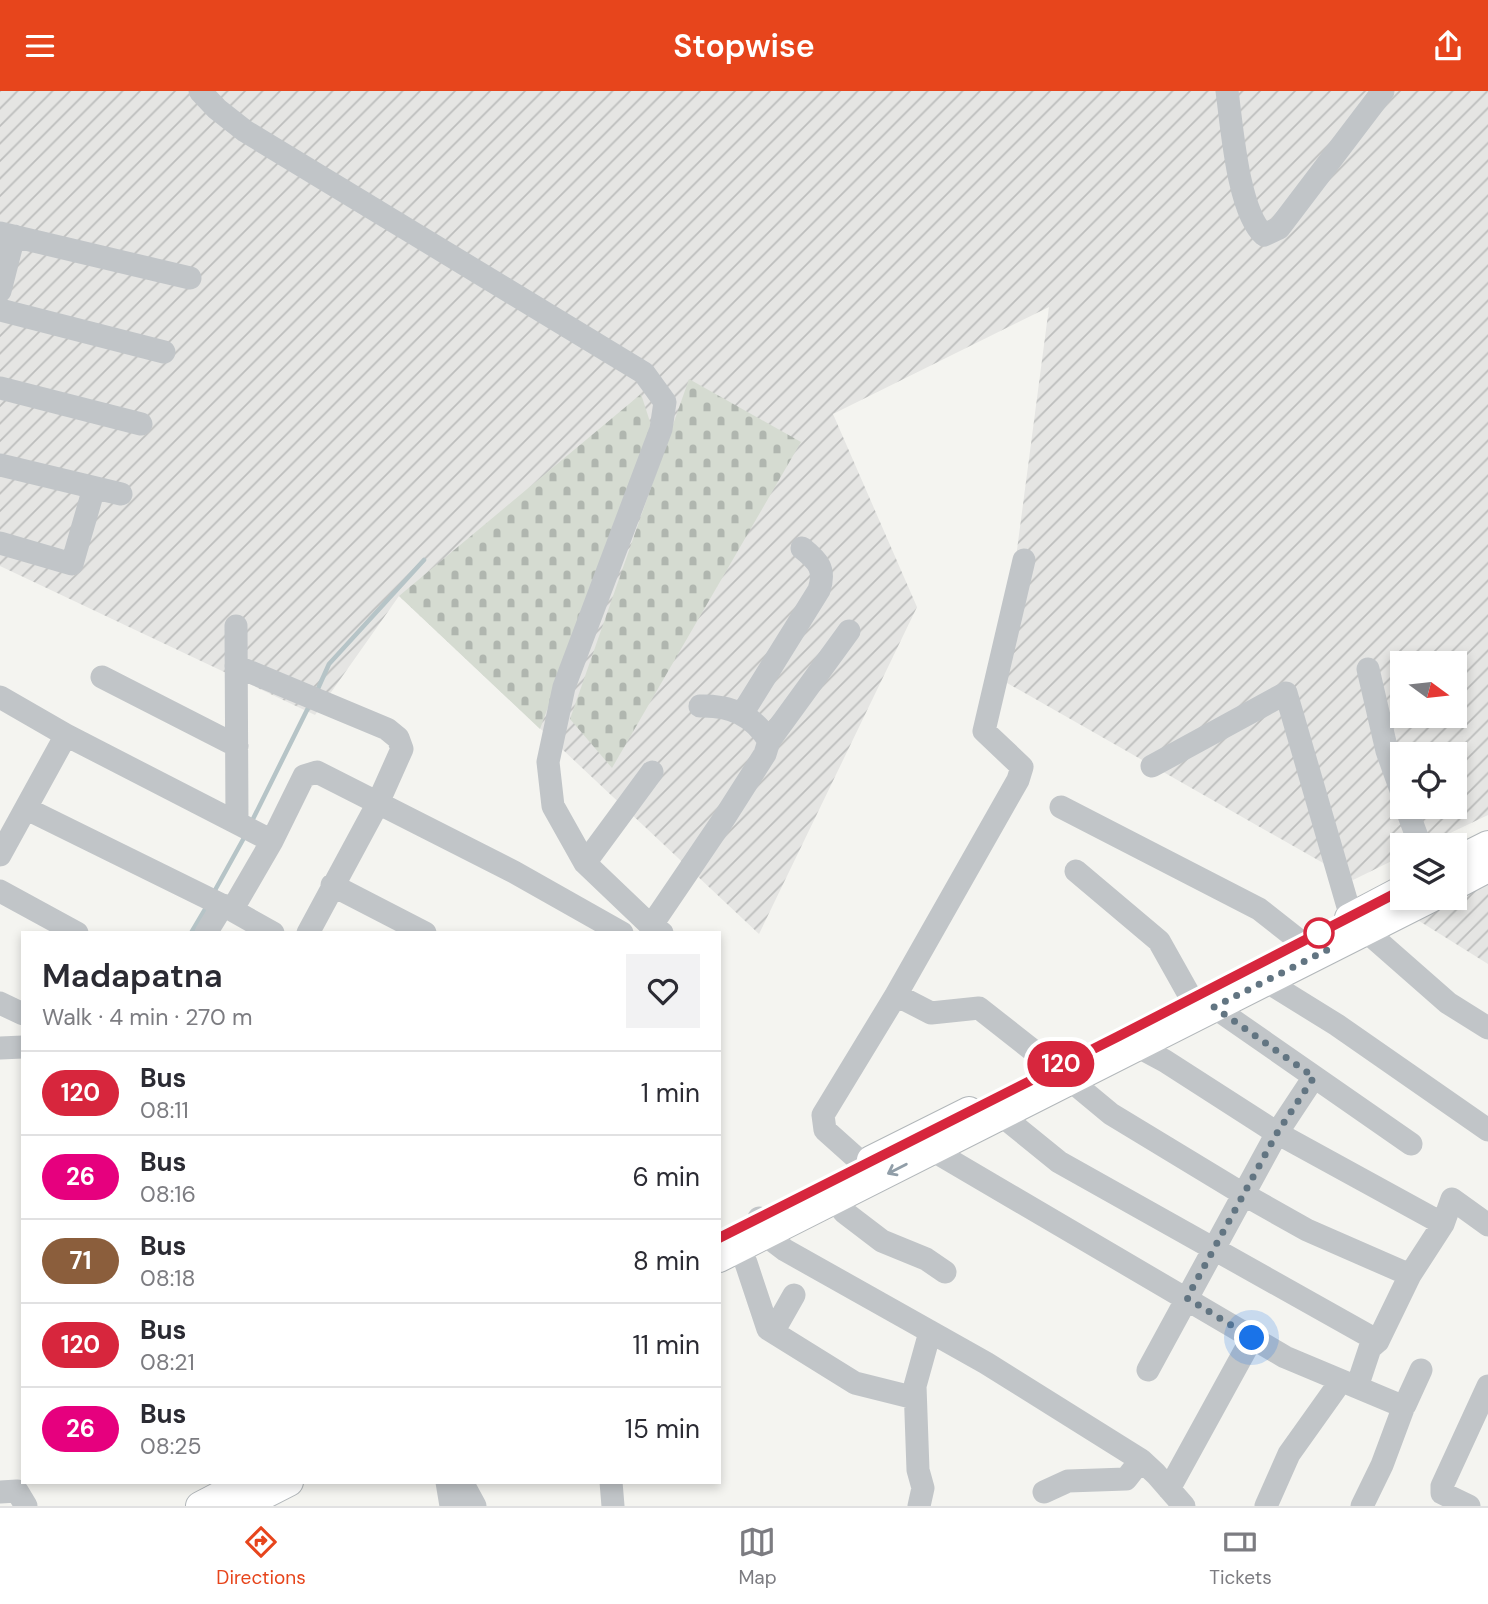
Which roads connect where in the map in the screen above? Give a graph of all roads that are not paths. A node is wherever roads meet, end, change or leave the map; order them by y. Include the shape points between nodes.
1 (200, 91) edge
2 (1227, 91) edge
3 (1383, 91) edge
4 (7, 235) edge
5 (190, 278) dead end
6 (0, 291) edge
7 (0, 310) edge
8 (164, 352) dead end
9 (0, 389) edge
10 (141, 424) dead end
11 (0, 465) edge
12 (94, 488) junction
13 (121, 494) dead end
14 (0, 543) edge
15 (802, 548) dead end
16 (1024, 560) dead end
17 (236, 626) dead end
18 (849, 631) dead end
19 (236, 666) junction
20 (1368, 669) dead end
21 (102, 677) dead end
22 (0, 697) edge
23 (700, 706) dead end
24 (742, 714) junction
25 (66, 735) junction
26 (769, 741) junction
27 (237, 746) junction
28 (1390, 759) edge
29 (1152, 766) dead end
30 (652, 772) dead end
31 (377, 805) junction
32 (1061, 807) dead end
33 (27, 809) junction
34 (237, 822) junction
35 (272, 841) junction
36 (1488, 845) edge
37 (0, 855) edge
38 (1467, 856) edge
39 (585, 863) junction
40 (1488, 868) edge
41 (1076, 871) dead end
42 (1467, 878) edge
43 (332, 885) junction
44 (0, 891) edge
45 (1390, 899) edge
46 (227, 908) junction
47 (1397, 910) edge
48 (1358, 924) junction
49 (656, 929) edge
50 (73, 931) edge
51 (208, 931) edge
52 (268, 931) edge
53 (309, 931) edge
54 (421, 931) edge
55 (618, 931) edge
56 (1301, 942) junction
57 (1266, 981) junction
58 (896, 995) junction
59 (0, 1003) edge
60 (1203, 1003) junction
61 (21, 1013) edge
62 (1488, 1028) edge
63 (1137, 1046) junction
64 (21, 1047) edge
65 (0, 1048) edge
66 (1062, 1074) junction
67 (1314, 1077) junction
68 (1001, 1115) junction
69 (1488, 1130) edge
70 (1277, 1133) junction
71 (1411, 1144) dead end
72 (934, 1151) junction
73 (863, 1164) junction
74 (1243, 1194) junction
75 (834, 1200) junction
76 (1443, 1224) junction
77 (1488, 1224) edge
78 (762, 1226) junction
79 (726, 1248) edge
80 (1214, 1249) junction
81 (945, 1272) dead end
82 (1410, 1275) junction
83 (794, 1295) dead end
84 (1187, 1298) junction
85 (773, 1332) junction
86 (930, 1332) junction
87 (1252, 1338) junction
88 (1378, 1341) junction
89 (1147, 1370) dead end
90 (1422, 1370) dead end
91 (1349, 1384) junction
92 (1488, 1386) edge
93 (915, 1398) junction
94 (1404, 1405) junction
95 (1141, 1460) junction
96 (279, 1484) edge
97 (611, 1484) edge
98 (453, 1488) edge
99 (0, 1492) edge
100 (237, 1492) edge
101 (1044, 1492) dead end
102 (1176, 1497) edge
103 (26, 1506) edge
104 (200, 1506) edge
105 (475, 1506) edge
106 (613, 1506) edge
107 (919, 1506) edge
108 (1266, 1506) edge
109 (1362, 1506) edge
110 (1469, 1506) edge

1 - 39 street via 245,131 644,373 666,402 661,429 564,687 548,762 553,806
2 - 3 street via 1239,176 1256,228 1264,235 1279,228
4 - 5 street
4 - 6 street
7 - 8 street
9 - 10 street
11 - 12 street
12 - 13 street
12 - 14 street via 72,564
15 - 24 street via 819,562 819,590
16 - 58 street via 984,731 1022,767
17 - 19 street
18 - 26 street
19 - 27 street
19 - 31 street via 387,729 398,738 402,749
20 - 28 street
21 - 27 street
22 - 25 street
23 - 24 street via 721,705
24 - 26 street via 762,729
25 - 33 street
25 - 34 street
26 - 49 street
27 - 34 street
29 - 48 street via 1286,693
30 - 39 street
31 - 35 street via 317,772 304,776
31 - 43 street
31 - 55 street via 514,872
32 - 56 street via 1259,909
33 - 37 street
33 - 46 street
34 - 35 street
35 - 46 street
36 - 38 main road
39 - 49 street
40 - 42 main road
41 - 60 street via 1159,941
43 - 53 street
43 - 54 street
44 - 50 street
45 - 48 main road
46 - 51 street
46 - 52 street
47 - 48 main road
48 - 56 main road
48 - 57 main road
48 - 62 street via 1448,1003
56 - 60 main road
57 - 60 main road
57 - 69 street
58 - 66 street via 931,1013 979,1008
58 - 73 street via 823,1115 825,1130
59 - 61 street
60 - 63 main road
60 - 66 main road
60 - 67 street
63 - 66 main road
63 - 70 street
64 - 65 street
66 - 68 main road
66 - 73 main road
66 - 74 street via 1111,1114
67 - 70 street
67 - 71 street
68 - 72 main road
68 - 80 street via 1059,1163
70 - 74 street
70 - 76 street
72 -> 75 main road
72 - 84 street
73 - 78 main road
74 - 80 street
74 - 82 street via 1307,1230
75 - 78 main road
75 - 81 street via 882,1241
76 - 77 street via 1452,1199
76 - 82 street
78 - 79 main road
78 - 86 street via 785,1250
79 - 85 street via 746,1263 768,1329
80 - 84 street
80 - 88 street
82 - 88 street
83 - 85 street
84 - 87 street
84 - 89 street
85 - 93 street via 855,1383
86 - 93 street
86 - 95 street
87 - 91 street
87 - 102 street
88 - 91 street
90 - 94 street
91 - 94 street
91 - 108 street via 1289,1454
92 - 110 street via 1442,1486 1442,1493
93 - 107 street via 923,1488
94 - 109 street
95 - 101 street via 1126,1479 1068,1481
95 - 102 street
96 - 100 main road
97 - 106 street
98 - 105 street
99 - 103 street via 17,1491
100 - 104 main road

